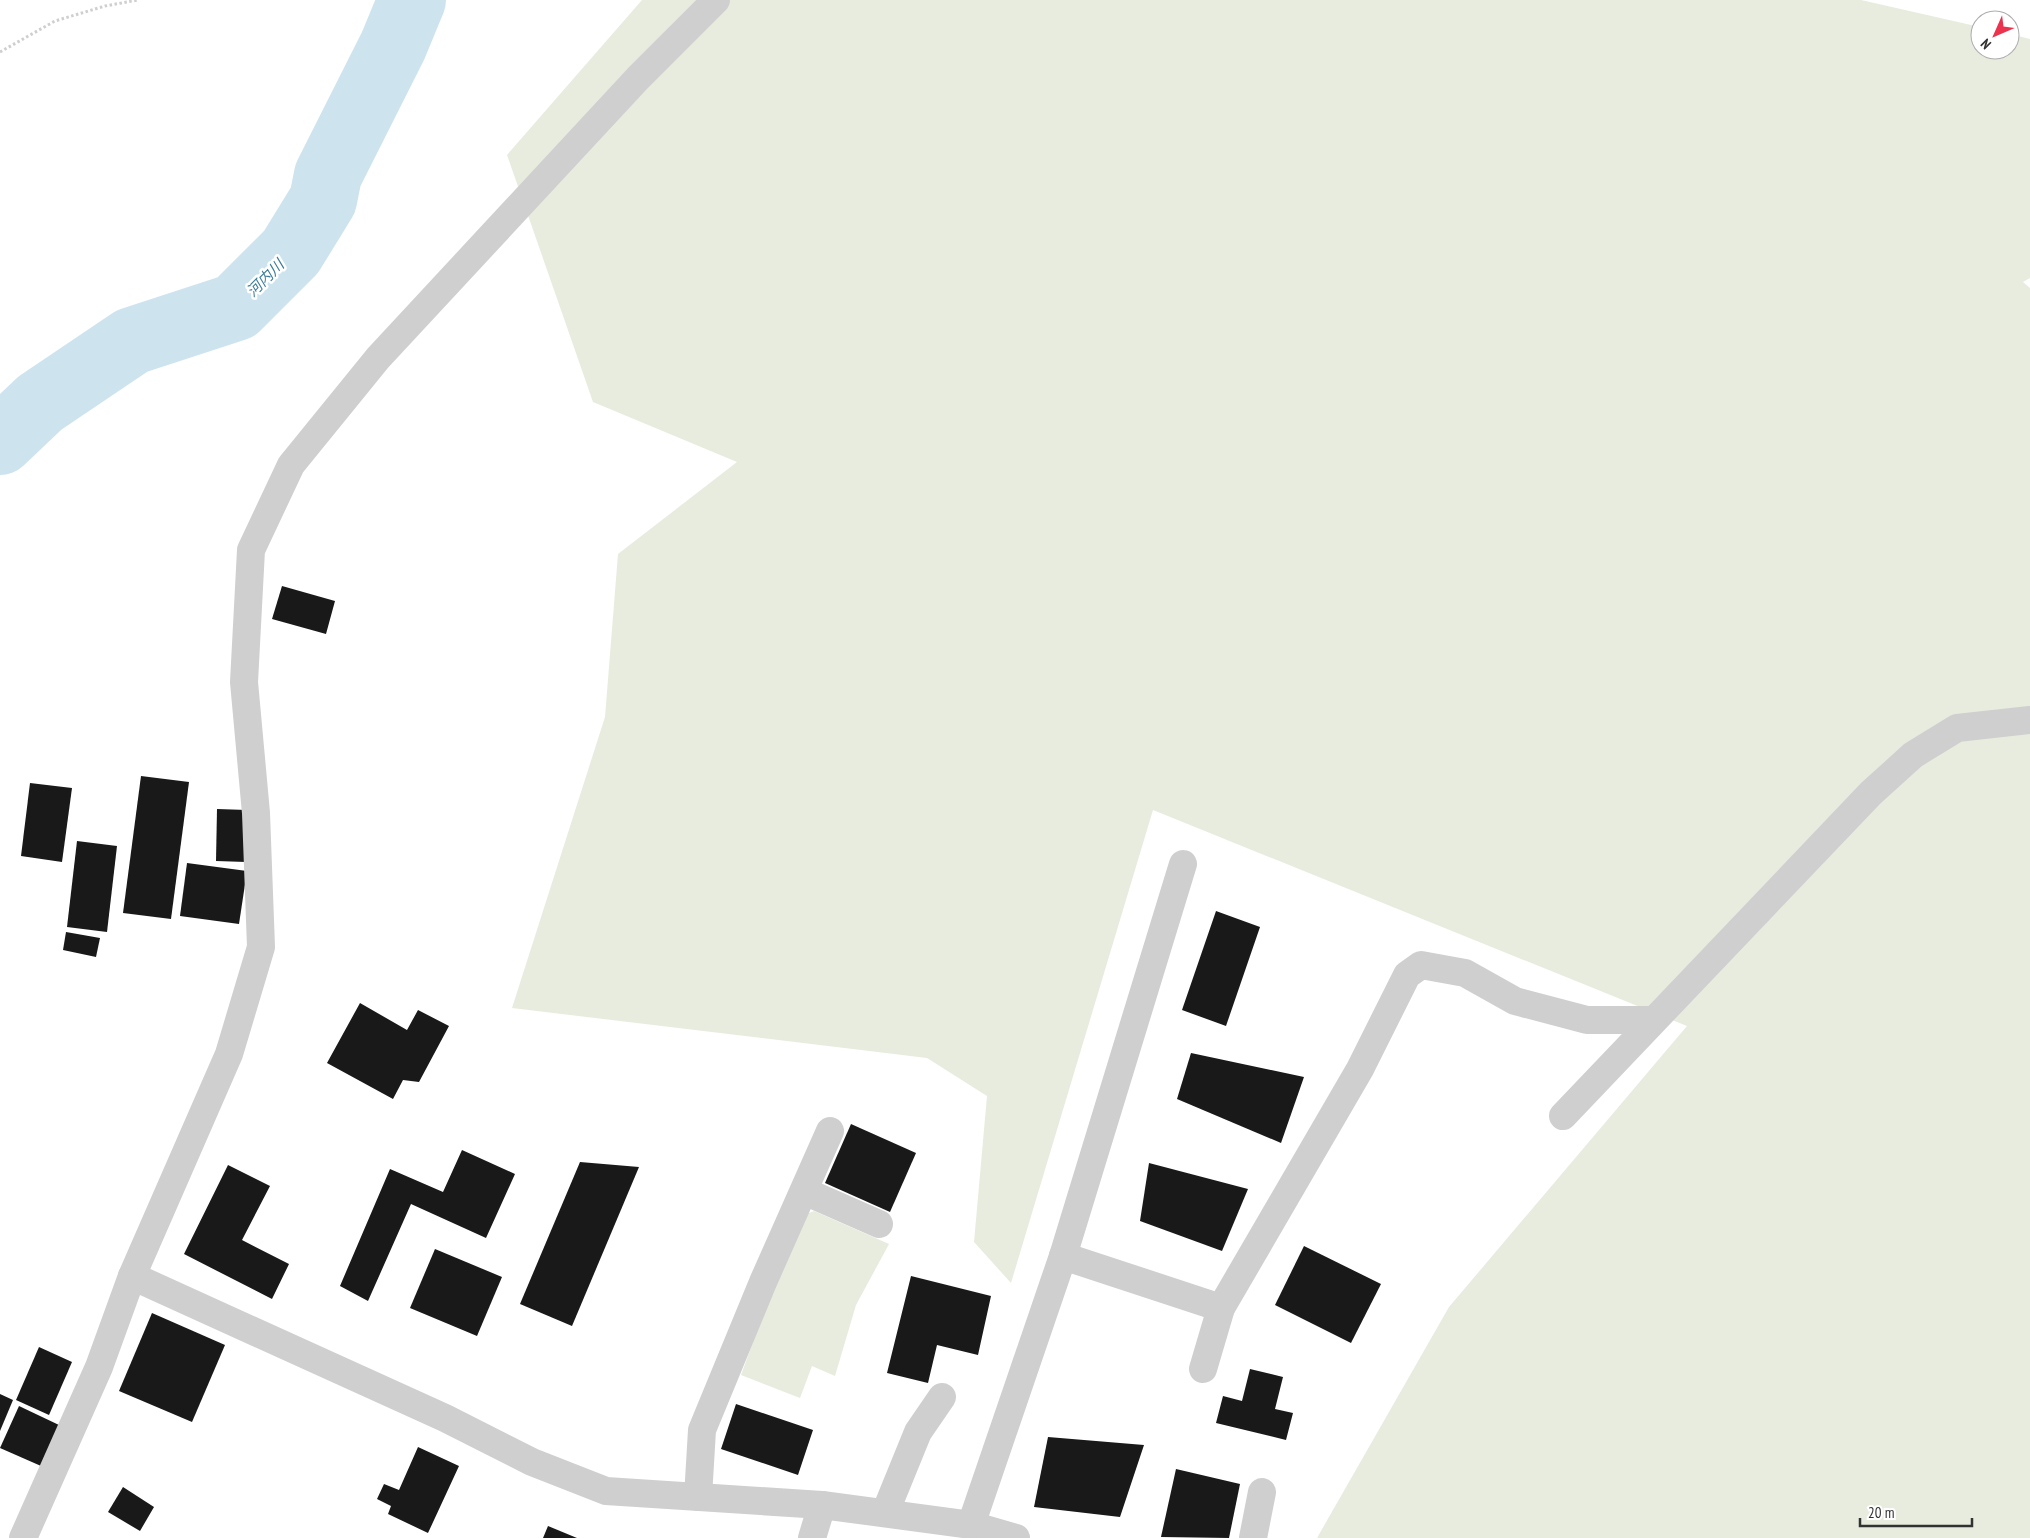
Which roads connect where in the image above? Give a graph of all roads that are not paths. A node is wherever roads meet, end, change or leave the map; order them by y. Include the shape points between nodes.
1 (716, 0) edge
2 (2030, 720) edge
3 (1183, 864) dead end
4 (1653, 1020) junction
5 (1563, 1116) dead end
6 (830, 1131) dead end
7 (804, 1191) junction
8 (879, 1224) dead end
9 (1063, 1256) junction
10 (132, 1276) junction
11 (1221, 1308) junction
12 (1203, 1369) dead end
13 (942, 1396) dead end
14 (1262, 1492) dead end
15 (698, 1497) junction
16 (822, 1505) junction
17 (884, 1513) junction
18 (972, 1525) junction
19 (23, 1538) edge
20 (812, 1538) edge
21 (1016, 1538) edge
22 (1253, 1538) edge

1 - 10 street via 638,78 378,358 291,465 251,550 244,682 256,813 261,947 229,1054
2 - 4 street via 1956,728 1913,755 1871,793
3 - 9 street
4 - 5 street
4 - 11 street via 1587,1020 1515,1001 1465,973 1421,965 1407,975 1360,1069
6 - 7 street
7 - 8 street
7 - 15 street via 702,1430
9 - 11 street
9 - 18 street
10 - 15 street via 445,1418 532,1462 606,1491
10 - 19 street via 99,1367
11 - 12 street
13 - 17 street via 918,1432
14 - 22 street
15 - 16 street
16 - 17 street
16 - 20 street
17 - 18 street
18 - 21 street

